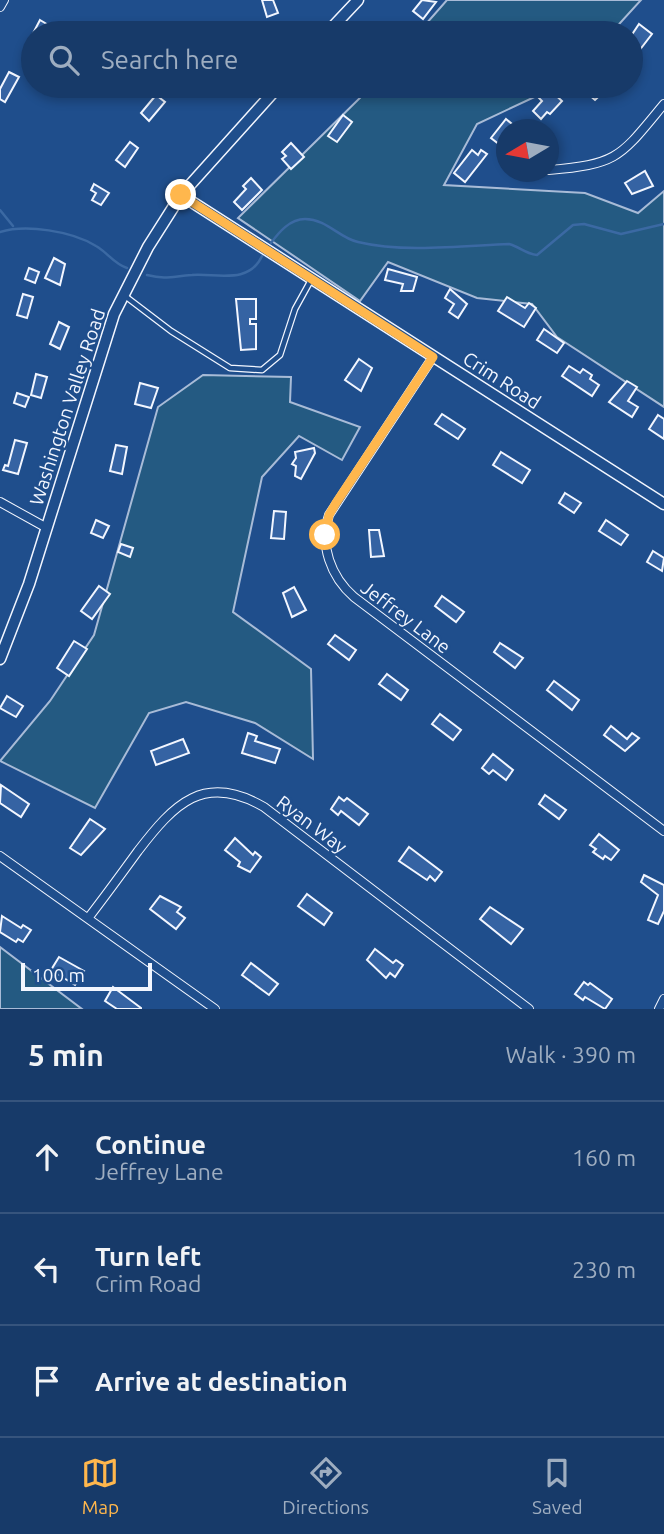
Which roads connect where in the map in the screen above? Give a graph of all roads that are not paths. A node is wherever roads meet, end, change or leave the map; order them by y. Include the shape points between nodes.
1 (4, 0) edge
2 (351, 2) edge
3 (0, 7) edge
4 (336, 21) edge
5 (268, 98) edge
6 (664, 104) edge
7 (559, 169) edge
8 (181, 195) junction
9 (311, 279) junction
10 (123, 295) junction
11 (433, 357) junction
12 (0, 502) edge
13 (664, 504) edge
14 (47, 528) junction
15 (0, 659) edge
16 (664, 831) edge
17 (0, 856) edge
18 (89, 917) junction
19 (664, 999) edge
20 (215, 1009) edge
21 (529, 1009) edge
22 (659, 1009) edge

1 - 3 street
2 - 4 street
5 - 8 street, Washington Valley Road
6 - 7 street via 610,160
8 - 9 street, Crim Road
8 - 10 street, Washington Valley Road
9 - 10 lane via 280,355 262,370 230,368
9 - 11 street, Crim Road
10 - 14 street, Washington Valley Road via 89,385
11 - 13 street, Crim Road
11 - 16 street, Jeffrey Lane via 329,515 325,535 336,580
12 - 14 street
14 - 15 street, Washington Valley Road
17 - 18 street
18 - 20 street
18 - 21 street, Ryan Way via 179,803 215,792 240,795 264,807
19 - 22 street

